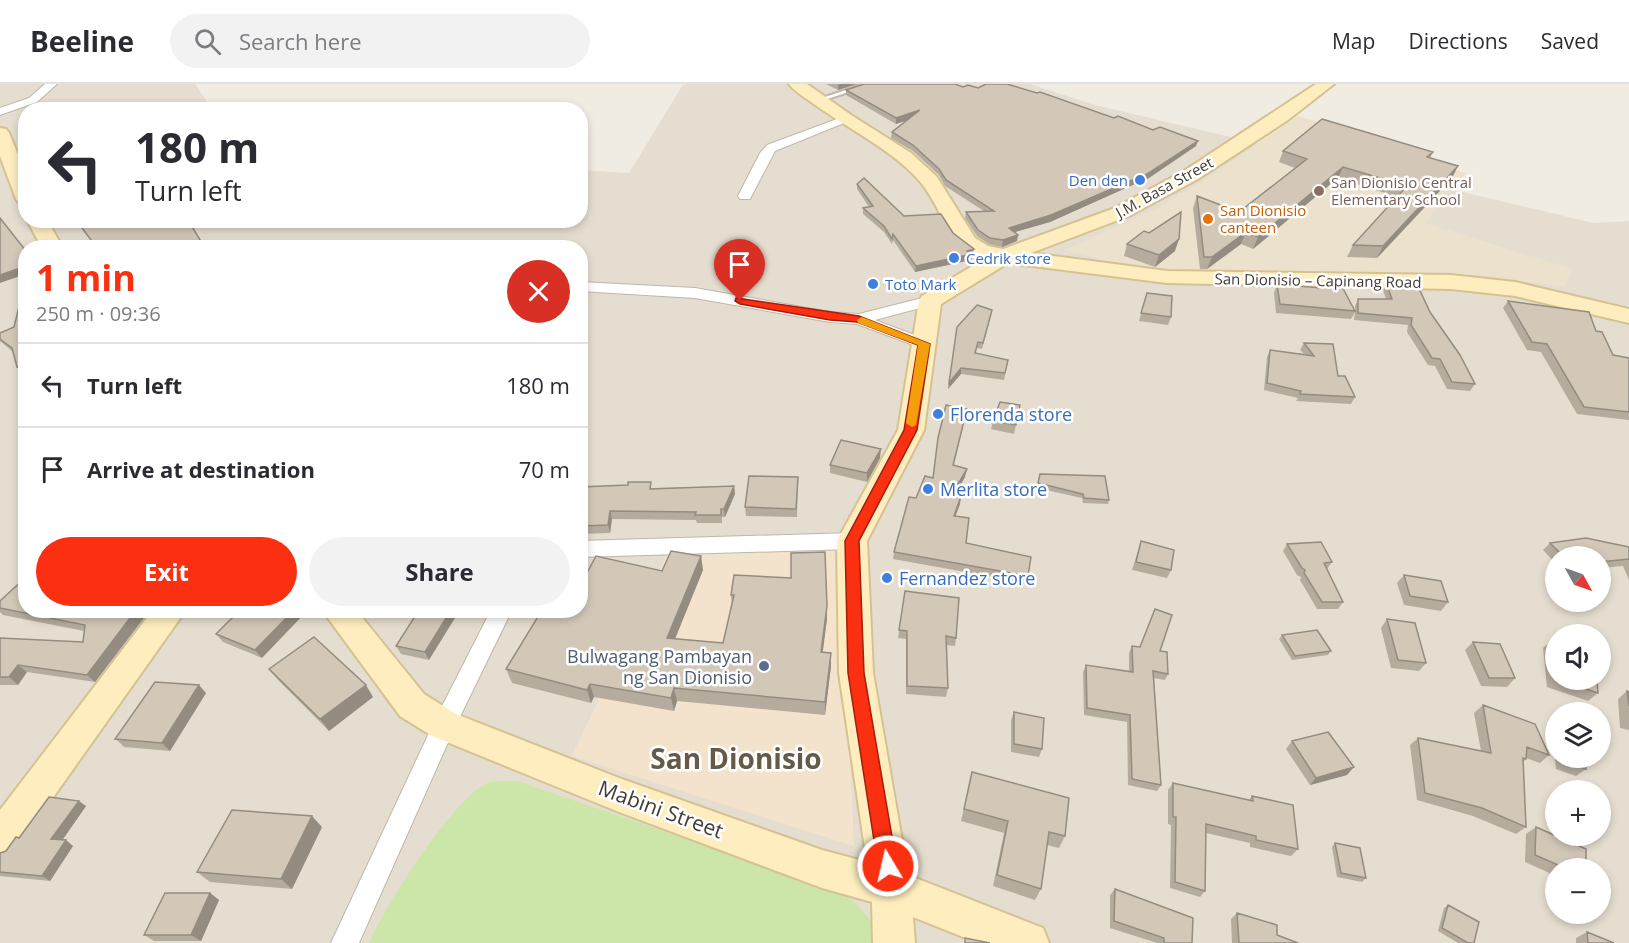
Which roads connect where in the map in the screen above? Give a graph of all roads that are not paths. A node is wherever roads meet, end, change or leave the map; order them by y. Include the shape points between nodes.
1 (52, 84) edge
2 (797, 84) edge
3 (870, 84) edge
4 (1326, 84) edge
5 (819, 100) junction
6 (28, 102) edge
7 (18, 105) edge
8 (0, 112) edge
9 (845, 119) junction
10 (0, 133) edge
11 (18, 179) edge
12 (745, 196) dead end
13 (1004, 256) junction
14 (588, 286) edge
15 (930, 301) junction
16 (1629, 316) edge
17 (859, 319) junction
18 (924, 344) junction
19 (852, 541) junction
20 (588, 549) edge
21 (165, 618) edge
22 (342, 618) edge
23 (498, 618) edge
24 (444, 725) junction
25 (0, 841) edge
26 (891, 888) junction
27 (345, 943) edge
28 (894, 943) edge
29 (1028, 943) edge

1 - 6 street
2 - 5 main road, San Dionisio – Capinang Road
3 - 5 lane
4 - 13 main road, J.M. Basa Street via 1191,175 1122,212
5 - 9 main road, San Dionisio – Capinang Road
7 - 8 street
9 - 12 street via 771,148
9 - 13 main road, San Dionisio – Capinang Road via 905,157 930,181 968,242
10 - 11 main road
13 - 15 main road, J.M. Basa Street
13 - 16 main road, San Dionisio – Capinang Road via 1167,277 1451,282 1515,289
14 - 17 street via 695,293
15 - 17 street
15 - 18 main road
17 - 18 street
18 - 19 main road via 911,430
19 - 20 street
19 - 26 main road via 856,673
21 - 25 main road
22 - 24 main road, Mabini Street via 412,705
23 - 24 street
24 - 26 main road, Mabini Street via 822,869
24 - 27 street
26 - 28 main road
26 - 29 main road, Mabini Street

